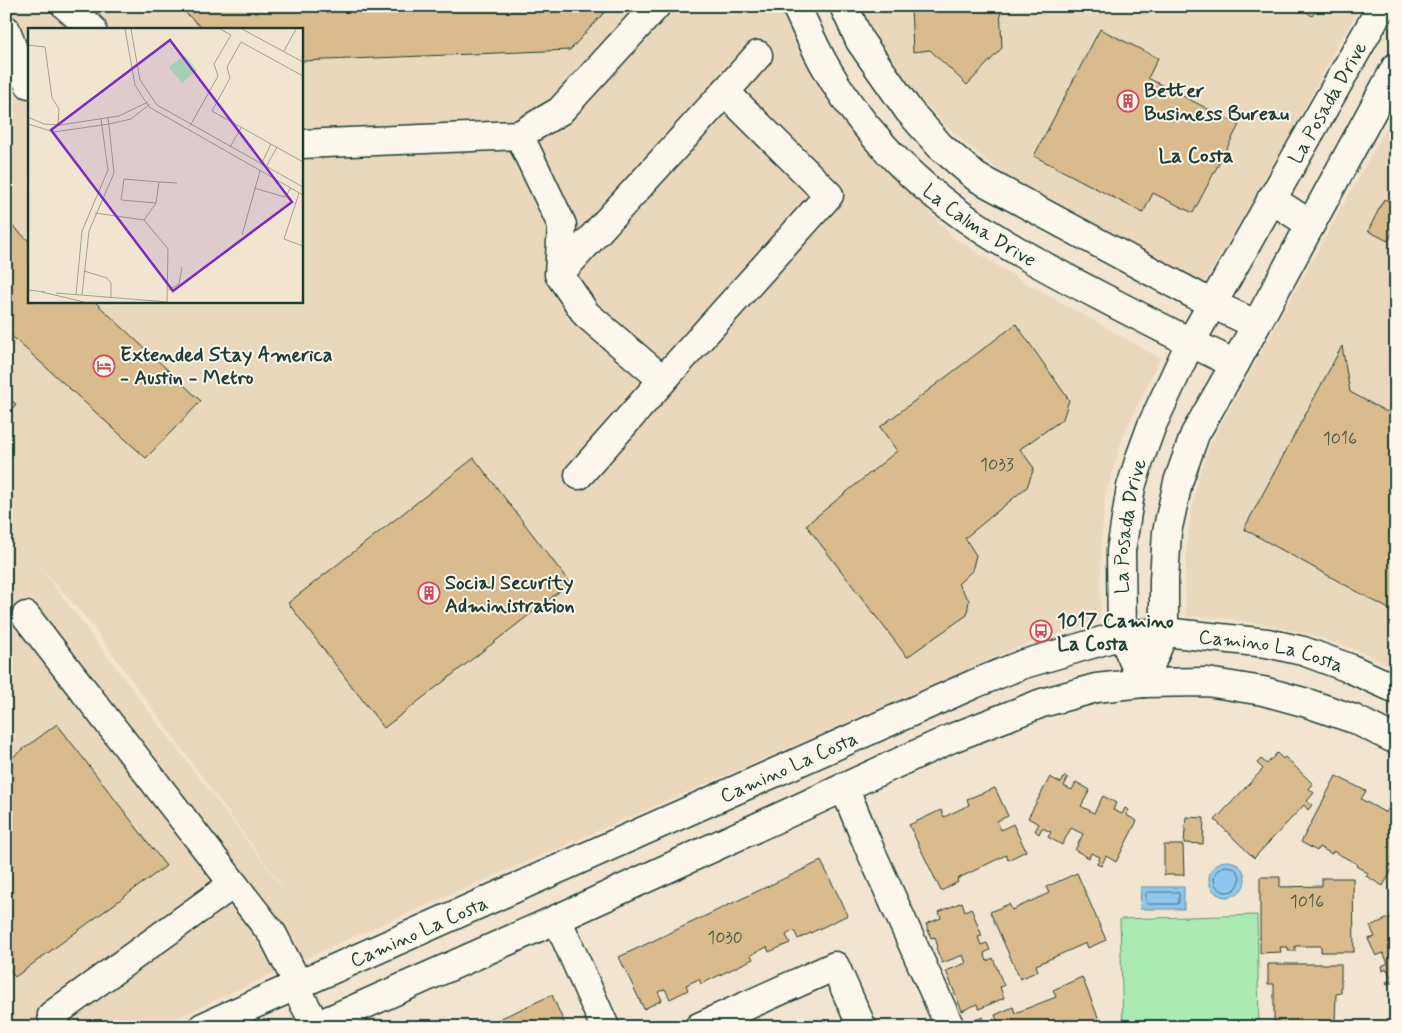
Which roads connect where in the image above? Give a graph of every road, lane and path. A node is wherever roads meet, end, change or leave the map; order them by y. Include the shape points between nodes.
1 (10, 6) edge
2 (66, 6) edge
3 (656, 6) edge
4 (796, 6) edge
5 (844, 6) edge
6 (1382, 6) edge
7 (6, 28) edge
8 (91, 28) edge
9 (758, 55) dead end
10 (1396, 67) edge
11 (28, 82) edge
12 (725, 92) junction
13 (518, 135) junction
14 (302, 144) edge
15 (1271, 200) junction
16 (1310, 224) junction
17 (559, 274) junction
18 (1212, 304) junction
19 (1256, 324) junction
20 (1190, 343) junction
21 (1235, 364) junction
22 (663, 380) junction
23 (579, 475) dead end
24 (26, 616) dead end
25 (1164, 632) junction
26 (1122, 635) junction
27 (1143, 683) junction
28 (1396, 689) edge
29 (1396, 740) edge
30 (844, 787) junction
31 (233, 884) junction
32 (557, 919) junction
33 (297, 985) junction
34 (325, 1024) edge
35 (56, 1027) edge
36 (203, 1027) edge
37 (604, 1027) edge
38 (698, 1027) edge
39 (862, 1027) edge
40 (950, 1027) edge

1 - 7 street
2 - 8 street
3 - 13 street via 560,111
4 - 20 street, La Calma Drive via 824,64 852,107 878,141 938,198 976,227 1042,266
5 - 18 street, La Calma Drive via 860,42 909,111 940,146 976,177
6 - 15 street, La Posada Drive
7 - 11 street
9 - 12 street
10 - 16 street, La Posada Drive
12 - 17 street
12 - 22 street via 829,195
13 - 14 street
13 - 17 street via 562,225
15 - 16 street
15 - 18 street, La Posada Drive
16 - 19 street, La Posada Drive
17 - 22 street via 586,314
18 - 19 street, La Calma Drive
18 - 20 street, La Posada Drive
19 - 21 street, La Posada Drive
20 - 21 street, La Calma Drive
20 - 26 street, La Posada Drive via 1152,425 1131,487 1121,551
21 - 25 street, La Posada Drive via 1195,434 1178,482 1168,532
22 - 23 street
24 - 31 street
25 - 26 street, Camino La Costa
25 - 27 street, La Posada Drive
25 - 28 street, Camino La Costa via 1267,643 1303,651
26 - 27 street, La Posada Drive
26 - 33 street, Camino La Costa via 1021,665 974,684
27 - 29 street, Camino La Costa via 1207,682 1263,691 1354,719
27 - 30 street, Camino La Costa via 1096,688 1042,703 952,738
30 - 32 street, Camino La Costa
30 - 40 street
31 - 33 street via 273,935
31 - 35 street via 52,1015
32 - 34 street, Camino La Costa
32 - 37 street
33 - 34 street
33 - 36 street, Camino La Costa
38 - 39 street via 836,966

